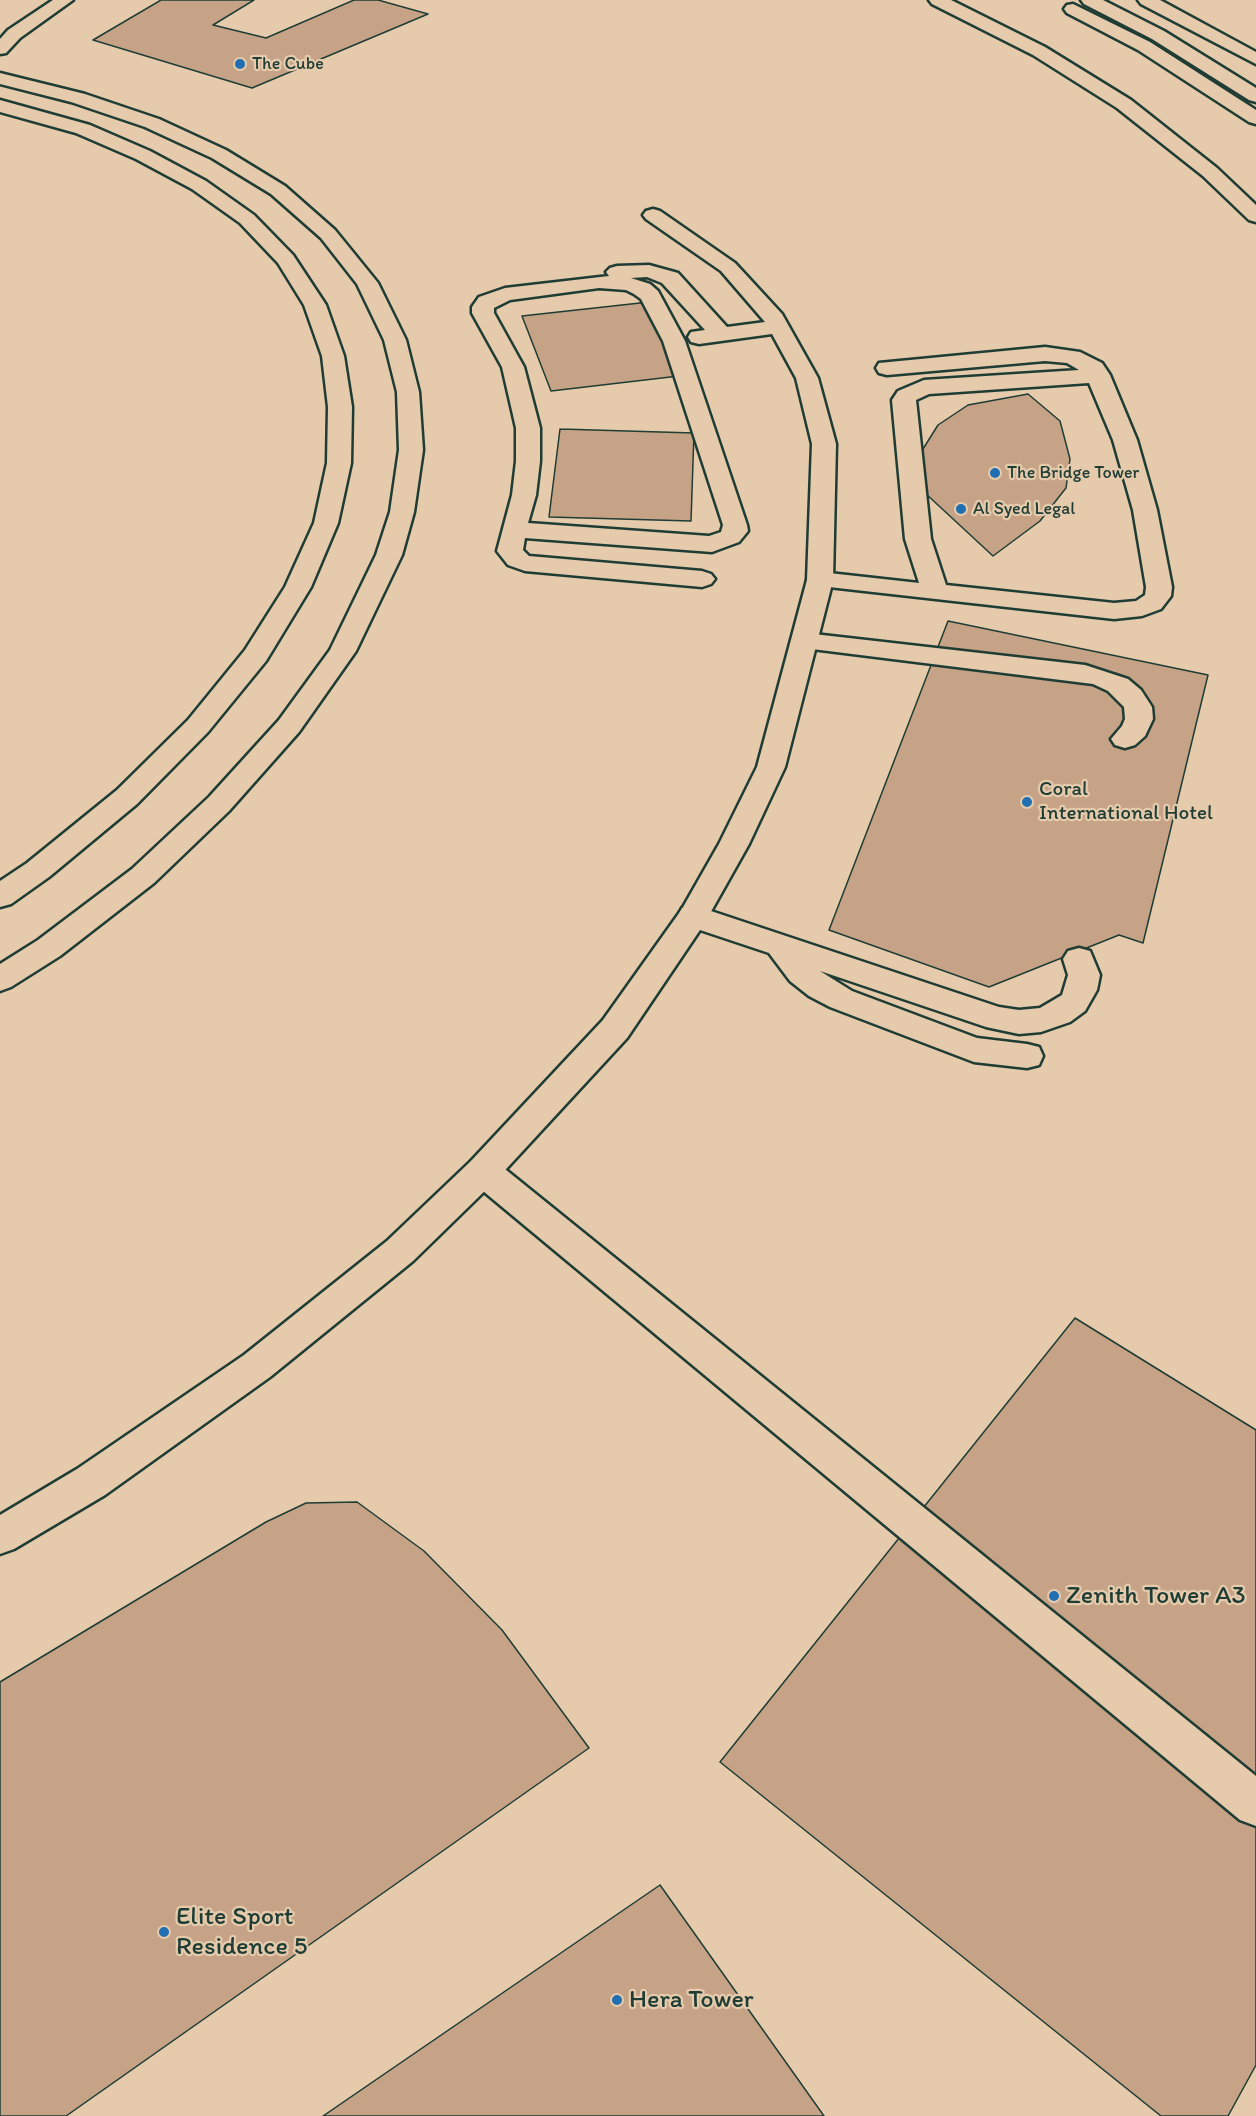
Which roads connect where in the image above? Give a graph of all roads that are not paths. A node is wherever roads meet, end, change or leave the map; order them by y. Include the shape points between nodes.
1 (64, 0) edge
2 (939, 0) edge
3 (1090, 0) edge
4 (1147, 0) edge
5 (1073, 9) dead end
6 (7, 38) edge
7 (1151, 40) junction
8 (0, 48) edge
9 (1256, 59) edge
10 (1, 77) edge
11 (1256, 96) edge
12 (0, 106) edge
13 (1256, 118) edge
14 (653, 215) dead end
15 (1256, 216) edge
16 (528, 285) dead end
17 (778, 327) junction
18 (721, 334) junction
19 (674, 341) junction
20 (887, 368) dead end
21 (1099, 375) junction
22 (514, 531) junction
23 (702, 579) dead end
24 (820, 580) junction
25 (936, 593) junction
26 (805, 641) junction
27 (897, 651) junction
28 (1132, 668) dead end
29 (1125, 739) dead end
30 (0, 896) edge
31 (693, 916) junction
32 (779, 945) junction
33 (1079, 960) dead end
34 (0, 979) edge
35 (1027, 1056) dead end
36 (483, 1171) junction
37 (0, 1536) edge
38 (1256, 1804) edge

1 - 6 street
2 - 15 street via 1039,51 1124,104 1210,172
3 - 7 street
4 - 9 street
5 - 7 street
6 - 8 street
7 - 11 street
7 - 13 street
10 - 34 street via 152,123 219,154 278,190 328,234 367,283 395,340 408,392 411,450 402,512 389,555 343,651 289,726 219,804 142,876 49,948
12 - 30 street via 83,129 143,155 199,185 247,219 286,260 315,305 333,356 340,407 339,463 326,523 298,587 256,655 198,726 127,797
14 - 17 street via 728,267
16 - 18 street via 637,270 661,274 676,283
17 - 18 street
17 - 24 street via 807,378 824,444
18 - 19 street
19 - 22 street via 735,525 730,537 712,544
19 - 22 street via 650,296 630,284 599,282 505,294 487,302 483,313 513,367 528,428 524,495
20 - 21 street via 1059,354 1085,362
21 - 25 street via 924,387 906,396 918,539
21 - 25 street via 1125,440 1145,510 1158,596 1152,603 1129,611
22 - 23 street via 510,551 525,563
24 - 25 street
24 - 26 street
26 - 27 street
26 - 31 street via 771,767
27 - 28 street via 955,642 1091,655
27 - 29 street via 1103,678 1124,690 1138,707 1135,730
31 - 32 street
31 - 36 street via 615,1029
32 - 33 street via 997,1019 1019,1022 1059,1014 1074,1003 1084,975
32 - 35 street via 801,973 841,999 974,1050
36 - 37 street via 400,1251 257,1366 91,1482
36 - 38 street

